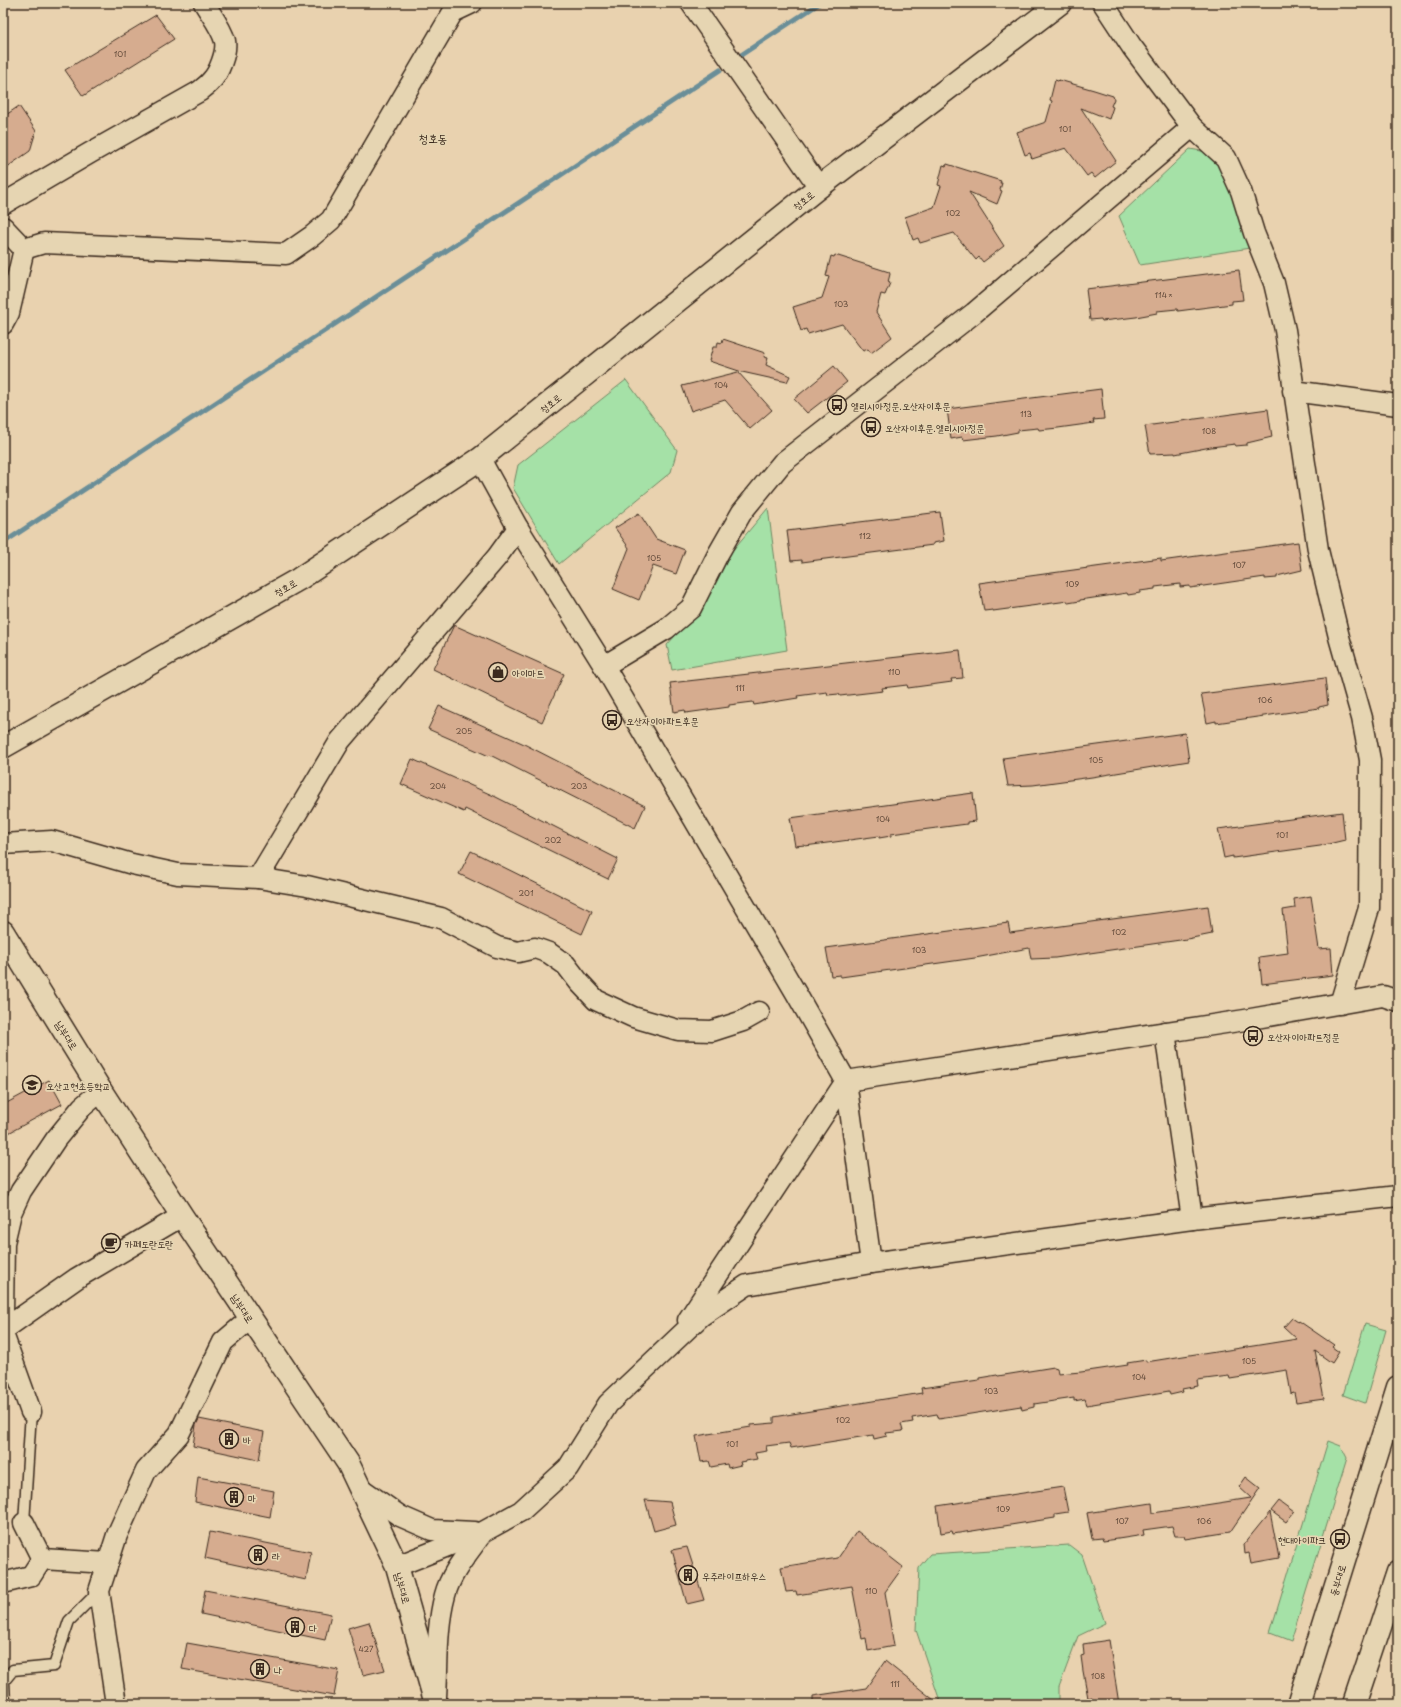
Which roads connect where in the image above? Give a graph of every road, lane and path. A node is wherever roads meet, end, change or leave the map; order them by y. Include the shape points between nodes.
1 (204, 3) edge
2 (472, 3) edge
3 (691, 3) edge
4 (1060, 3) edge
5 (1103, 3) edge
6 (1192, 127) junction
7 (819, 187) junction
8 (3, 204) edge
9 (3, 227) edge
10 (24, 249) junction
11 (3, 324) edge
12 (1293, 391) junction
13 (1398, 405) edge
14 (480, 459) junction
15 (518, 528) junction
16 (604, 666) junction
17 (3, 747) edge
18 (3, 844) edge
19 (258, 878) junction
20 (3, 932) edge
21 (1398, 1001) edge
22 (1340, 1004) junction
23 (759, 1012) dead end
24 (1165, 1032) junction
25 (846, 1081) junction
26 (101, 1091) junction
27 (1398, 1196) edge
28 (182, 1216) junction
29 (1192, 1219) junction
30 (726, 1263) junction
31 (871, 1263) junction
32 (747, 1285) junction
33 (3, 1314) edge
34 (250, 1319) junction
35 (3, 1330) edge
36 (3, 1334) edge
37 (674, 1342) junction
38 (1398, 1387) edge
39 (31, 1412) joint
40 (360, 1488) junction
41 (24, 1523) joint
42 (483, 1532) junction
43 (42, 1559) junction
44 (108, 1563) junction
45 (397, 1566) junction
46 (1398, 1572) edge
47 (3, 1584) edge
48 (99, 1591) junction
49 (436, 1703) edge
50 (5, 1704) edge
51 (116, 1704) edge
52 (1299, 1704) edge
53 (1354, 1704) edge

1 - 8 street via 220,28 225,42 224,54 211,81 200,91
2 - 10 street via 453,12 331,220 286,254 44,243
3 - 7 street
4 - 7 main road, 청호로
5 - 6 street via 1132,47
6 - 12 street via 1226,158 1241,191 1274,283 1285,330
6 - 16 street via 974,313 782,463 742,512 690,608 666,629
7 - 14 main road, 청호로
9 - 10 street
10 - 11 street via 10,314
12 - 13 street
12 - 22 street via 1318,550 1362,718 1370,760 1369,908
14 - 15 street
14 - 17 main road, 청호로 via 299,579
15 - 16 street
15 - 19 street via 497,557 340,741
16 - 25 street
18 - 19 street via 52,841 178,874
19 - 23 street via 306,886 441,918 497,947 518,952 535,948 549,952 566,965 596,1000 633,1017 678,1030 712,1031 743,1021
20 - 26 main road, 남부대로
21 - 22 street via 1383,996
22 - 24 street
24 - 25 street
24 - 29 street
25 - 30 street
25 - 31 street
26 - 28 main road, 남부대로
26 - 33 street via 82,1108 56,1139 21,1191 11,1213 4,1243
27 - 29 street
28 - 34 main road, 남부대로
28 - 35 street via 77,1278
29 - 31 street
30 - 32 street
30 - 37 street
31 - 32 street
32 - 37 street via 701,1316
34 - 40 main road, 남부대로 via 348,1463
34 - 44 street via 224,1342 179,1434 146,1471
36 - 39 street
37 - 42 street via 608,1404 568,1468 521,1511
38 - 52 main road, 동부대로
39 - 41 lane
40 - 42 street via 400,1516 432,1530
40 - 45 main road, 남부대로
41 - 43 street
42 - 45 street
42 - 49 street via 458,1566 445,1594 440,1620
43 - 44 street
43 - 47 street via 31,1576
44 - 48 street
45 - 49 main road, 남부대로
46 - 53 main road
48 - 50 lane via 69,1622 54,1666 13,1670 4,1681
48 - 51 street

